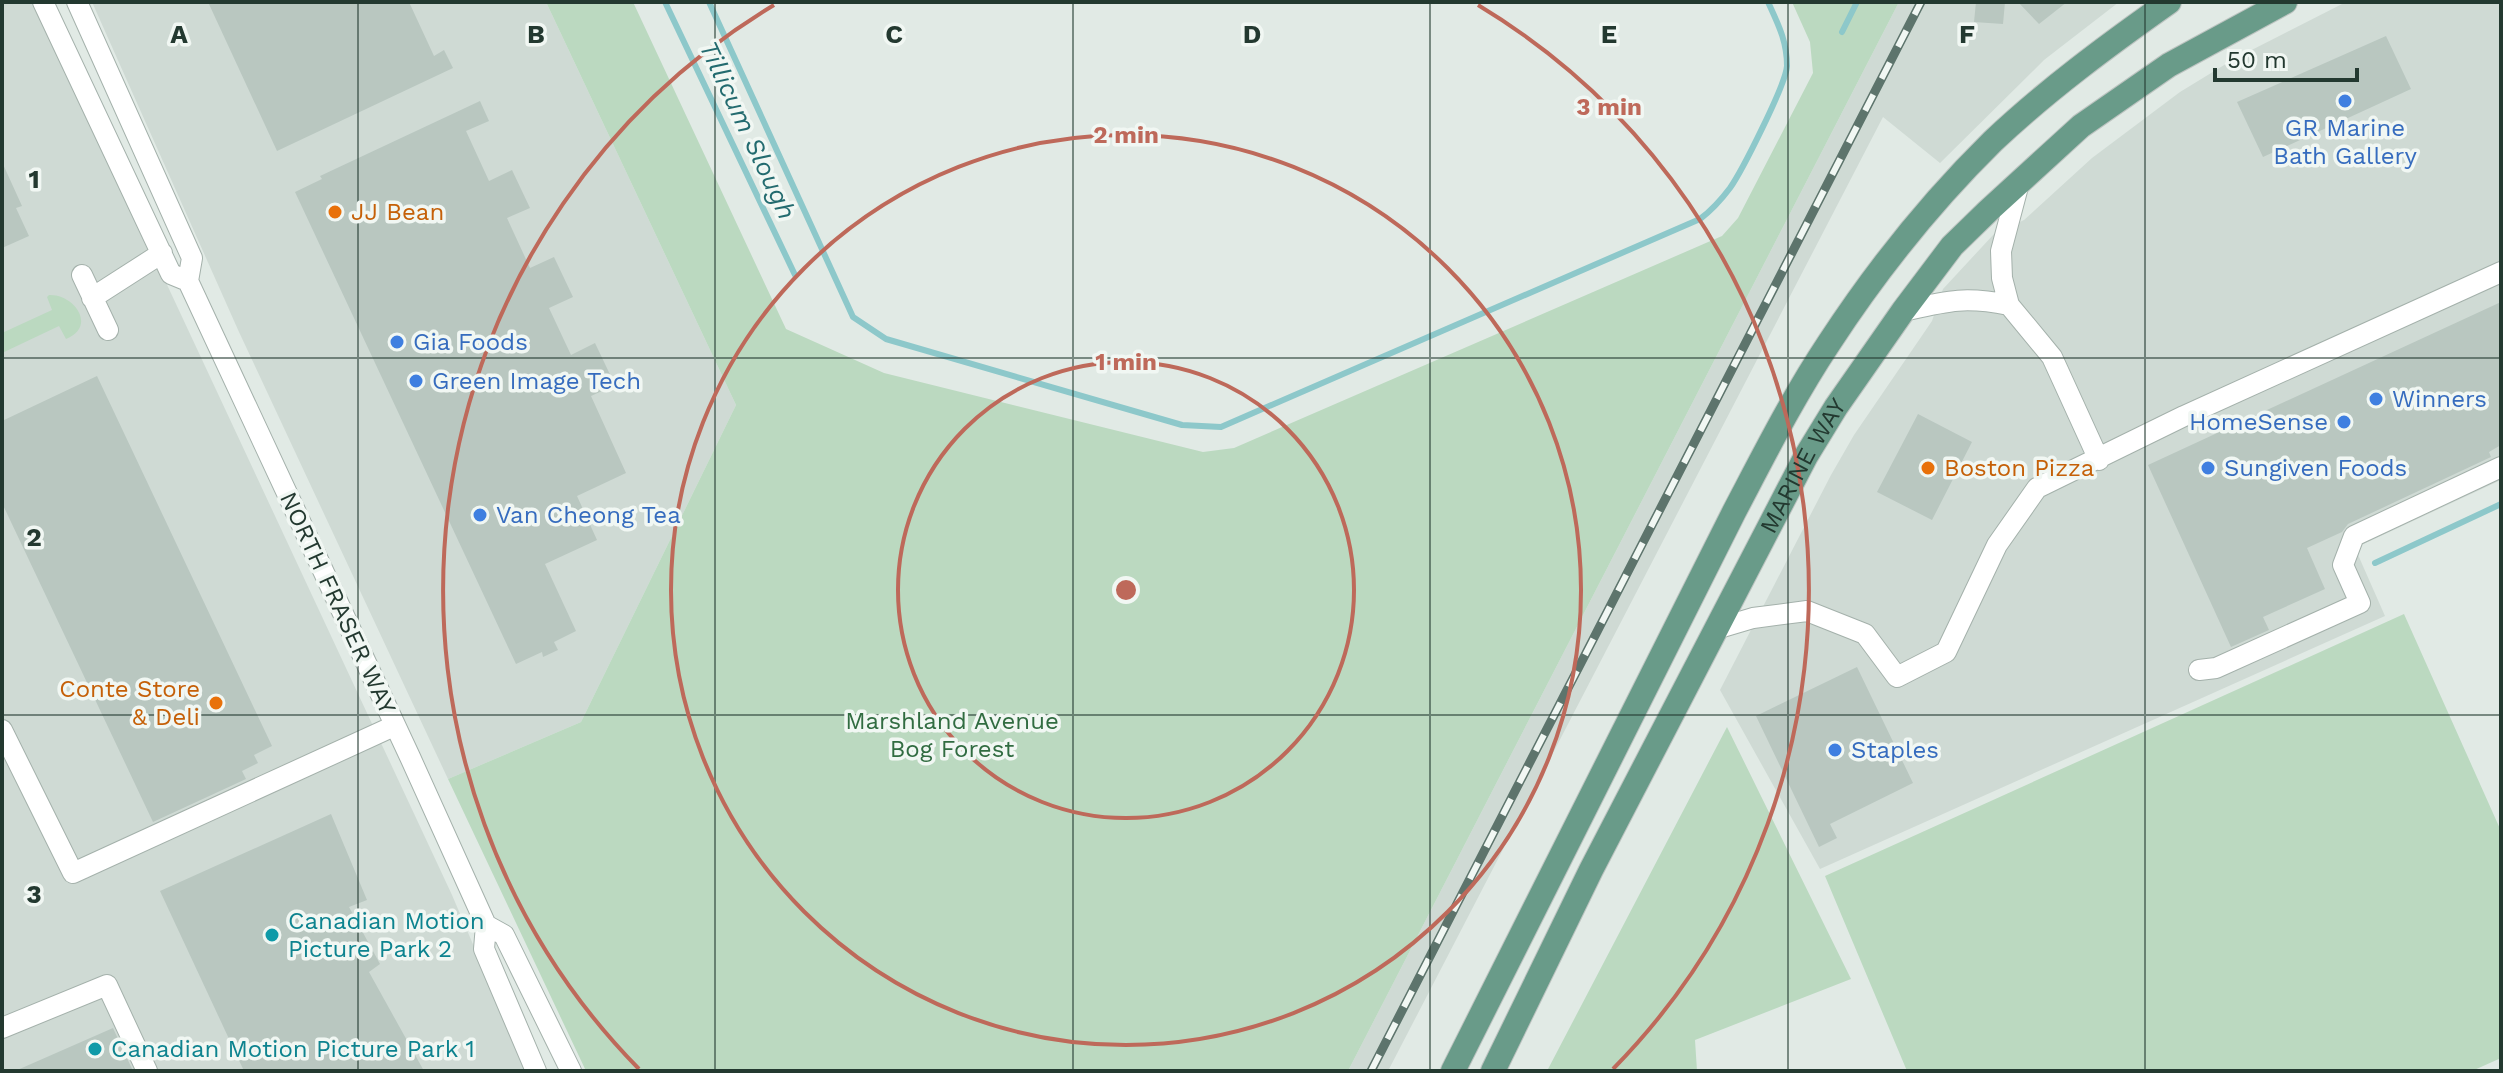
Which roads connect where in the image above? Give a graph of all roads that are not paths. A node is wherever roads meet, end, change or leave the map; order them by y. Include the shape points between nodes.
1 (43, 2) edge
2 (77, 2) edge
3 (2169, 2) edge
4 (2285, 2) edge
5 (2019, 183) junction
6 (162, 253) junction
7 (2501, 272) edge
8 (82, 275) dead end
9 (188, 281) junction
10 (92, 298) junction
11 (2009, 305) junction
12 (1903, 311) junction
13 (108, 330) dead end
14 (2099, 460) junction
15 (2501, 467) edge
16 (1716, 629) junction
17 (2199, 670) dead end
18 (394, 726) junction
19 (2, 730) edge
20 (486, 925) junction
21 (2, 1028) edge
22 (147, 1071) edge
23 (536, 1071) edge
24 (571, 1071) edge
25 (1453, 1071) edge
26 (1493, 1071) edge

1 - 6 street, NORTH FRASER WAY
2 - 9 street, NORTH FRASER WAY via 192,258
3 - 25 main road, MARINE WAY via 1993,141 1935,203 1828,343 1734,512
4 - 5 main road, MARINE WAY via 2169,65 2081,126
5 - 11 street via 2001,251
5 - 12 main road, MARINE WAY via 1952,246
6 - 9 street, NORTH FRASER WAY via 171,274
6 - 10 street
7 - 14 street
8 - 10 street
9 - 18 street, NORTH FRASER WAY
10 - 13 street
11 - 12 street via 1959,299
11 - 14 street via 2052,357
12 - 16 main road, MARINE WAY via 1806,456
14 - 16 street via 2037,488 1997,545 1946,652 1897,677 1865,634 1807,611
15 - 17 street via 2354,536 2343,565 2360,603 2216,668
16 - 26 main road, MARINE WAY
18 - 19 street via 73,873
18 - 20 street, NORTH FRASER WAY
20 - 23 street, NORTH FRASER WAY via 484,949
20 - 24 street, NORTH FRASER WAY via 504,935
21 - 22 street via 107,985

